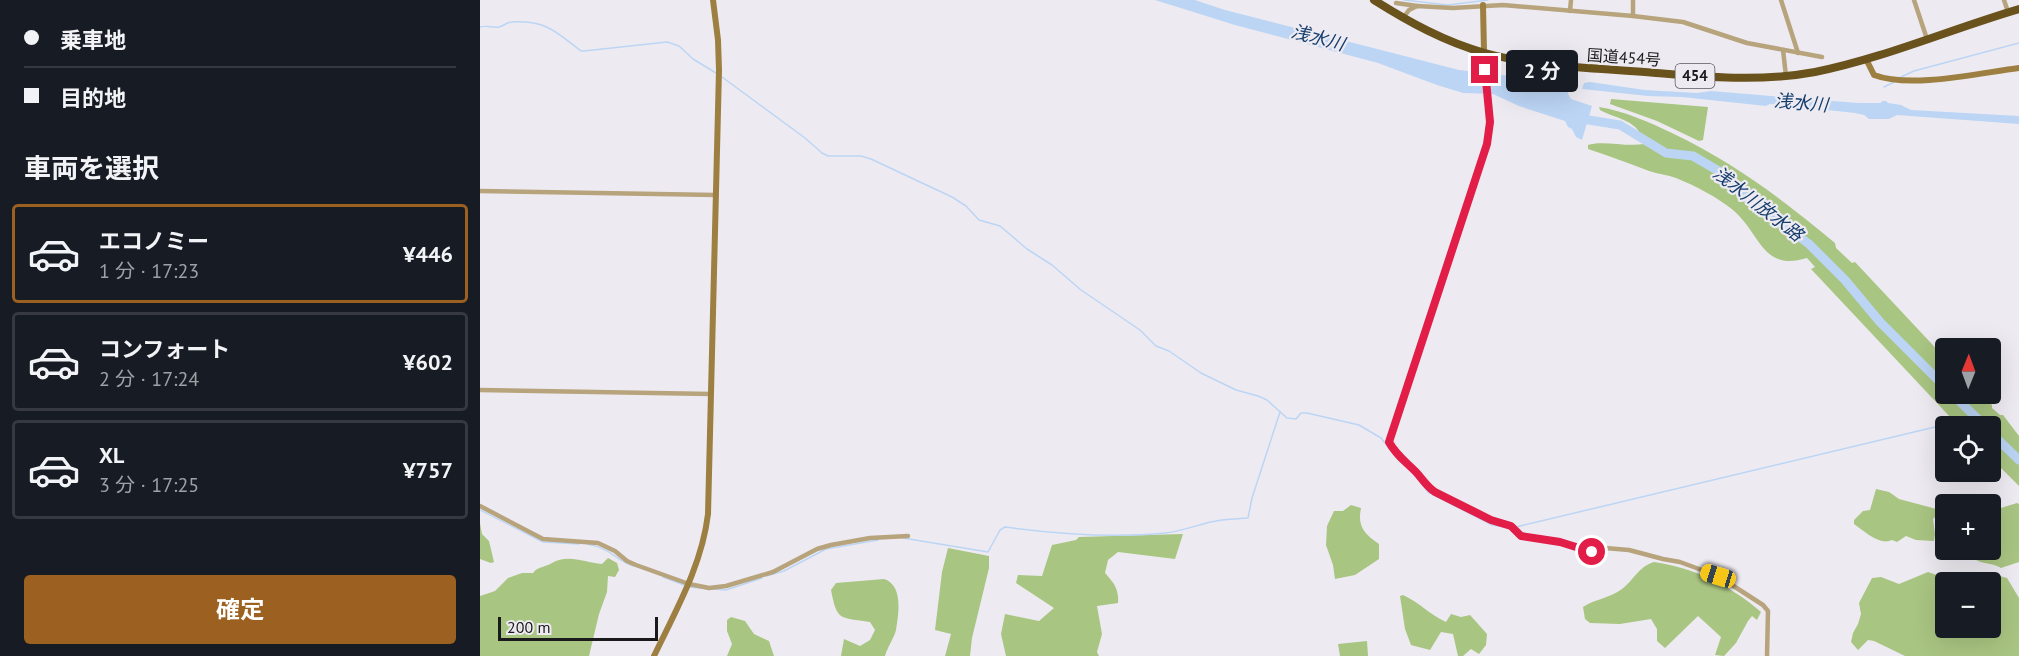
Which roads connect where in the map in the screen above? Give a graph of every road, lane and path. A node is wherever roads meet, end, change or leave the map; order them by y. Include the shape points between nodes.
1 (713, 0) edge
2 (1374, 0) edge
3 (1571, 0) edge
4 (1633, 0) edge
5 (1781, 0) edge
6 (1914, 0) edge
7 (2004, 0) edge
8 (1396, 3) dead end
9 (1483, 3) edge
10 (1417, 6) junction
11 (2019, 9) edge
12 (1570, 11) junction
13 (2008, 12) junction
14 (1633, 16) junction
15 (1403, 19) junction
16 (1927, 39) junction
17 (1783, 50) junction
18 (1484, 52) junction
19 (1798, 53) junction
20 (1822, 57) dead end
21 (1866, 59) junction
22 (2019, 68) edge
23 (1786, 76) junction
24 (480, 191) edge
25 (716, 195) junction
26 (480, 390) edge
27 (711, 394) junction
28 (480, 506) edge
29 (908, 536) dead end
30 (688, 584) junction
31 (654, 656) edge
32 (1767, 656) edge

1 - 25 street via 719,50
2 - 15 highway, 国道454号 / 454
3 - 12 street
4 - 14 street
5 - 19 street
6 - 16 street
7 - 13 street
8 - 10 street
9 - 10 street via 1442,8
9 - 12 street
9 - 18 street
10 - 15 street
11 - 13 highway, 国道454号 / 454
12 - 14 street
13 - 16 highway, 国道454号 / 454
14 - 17 street via 1683,22
15 - 18 highway, 国道454号 / 454
16 - 21 highway, 国道454号 / 454
17 - 19 street
17 - 23 street
18 - 23 highway, 国道454号 / 454 via 1577,67 1726,78
18 - 32 street via 1490,122 1487,144 1389,442 1426,486 1491,520 1511,526 1521,536 1560,542 1588,552 1605,548 1629,550 1718,576 1768,611
19 - 20 street
21 - 22 street via 1874,75 1891,80 1924,80
21 - 23 highway, 国道454号 / 454
24 - 25 street
25 - 27 street
26 - 27 street
27 - 30 street via 708,514 701,552
28 - 30 street via 543,539 598,543 627,561
29 - 30 street via 831,545 782,568 726,586
30 - 31 street

